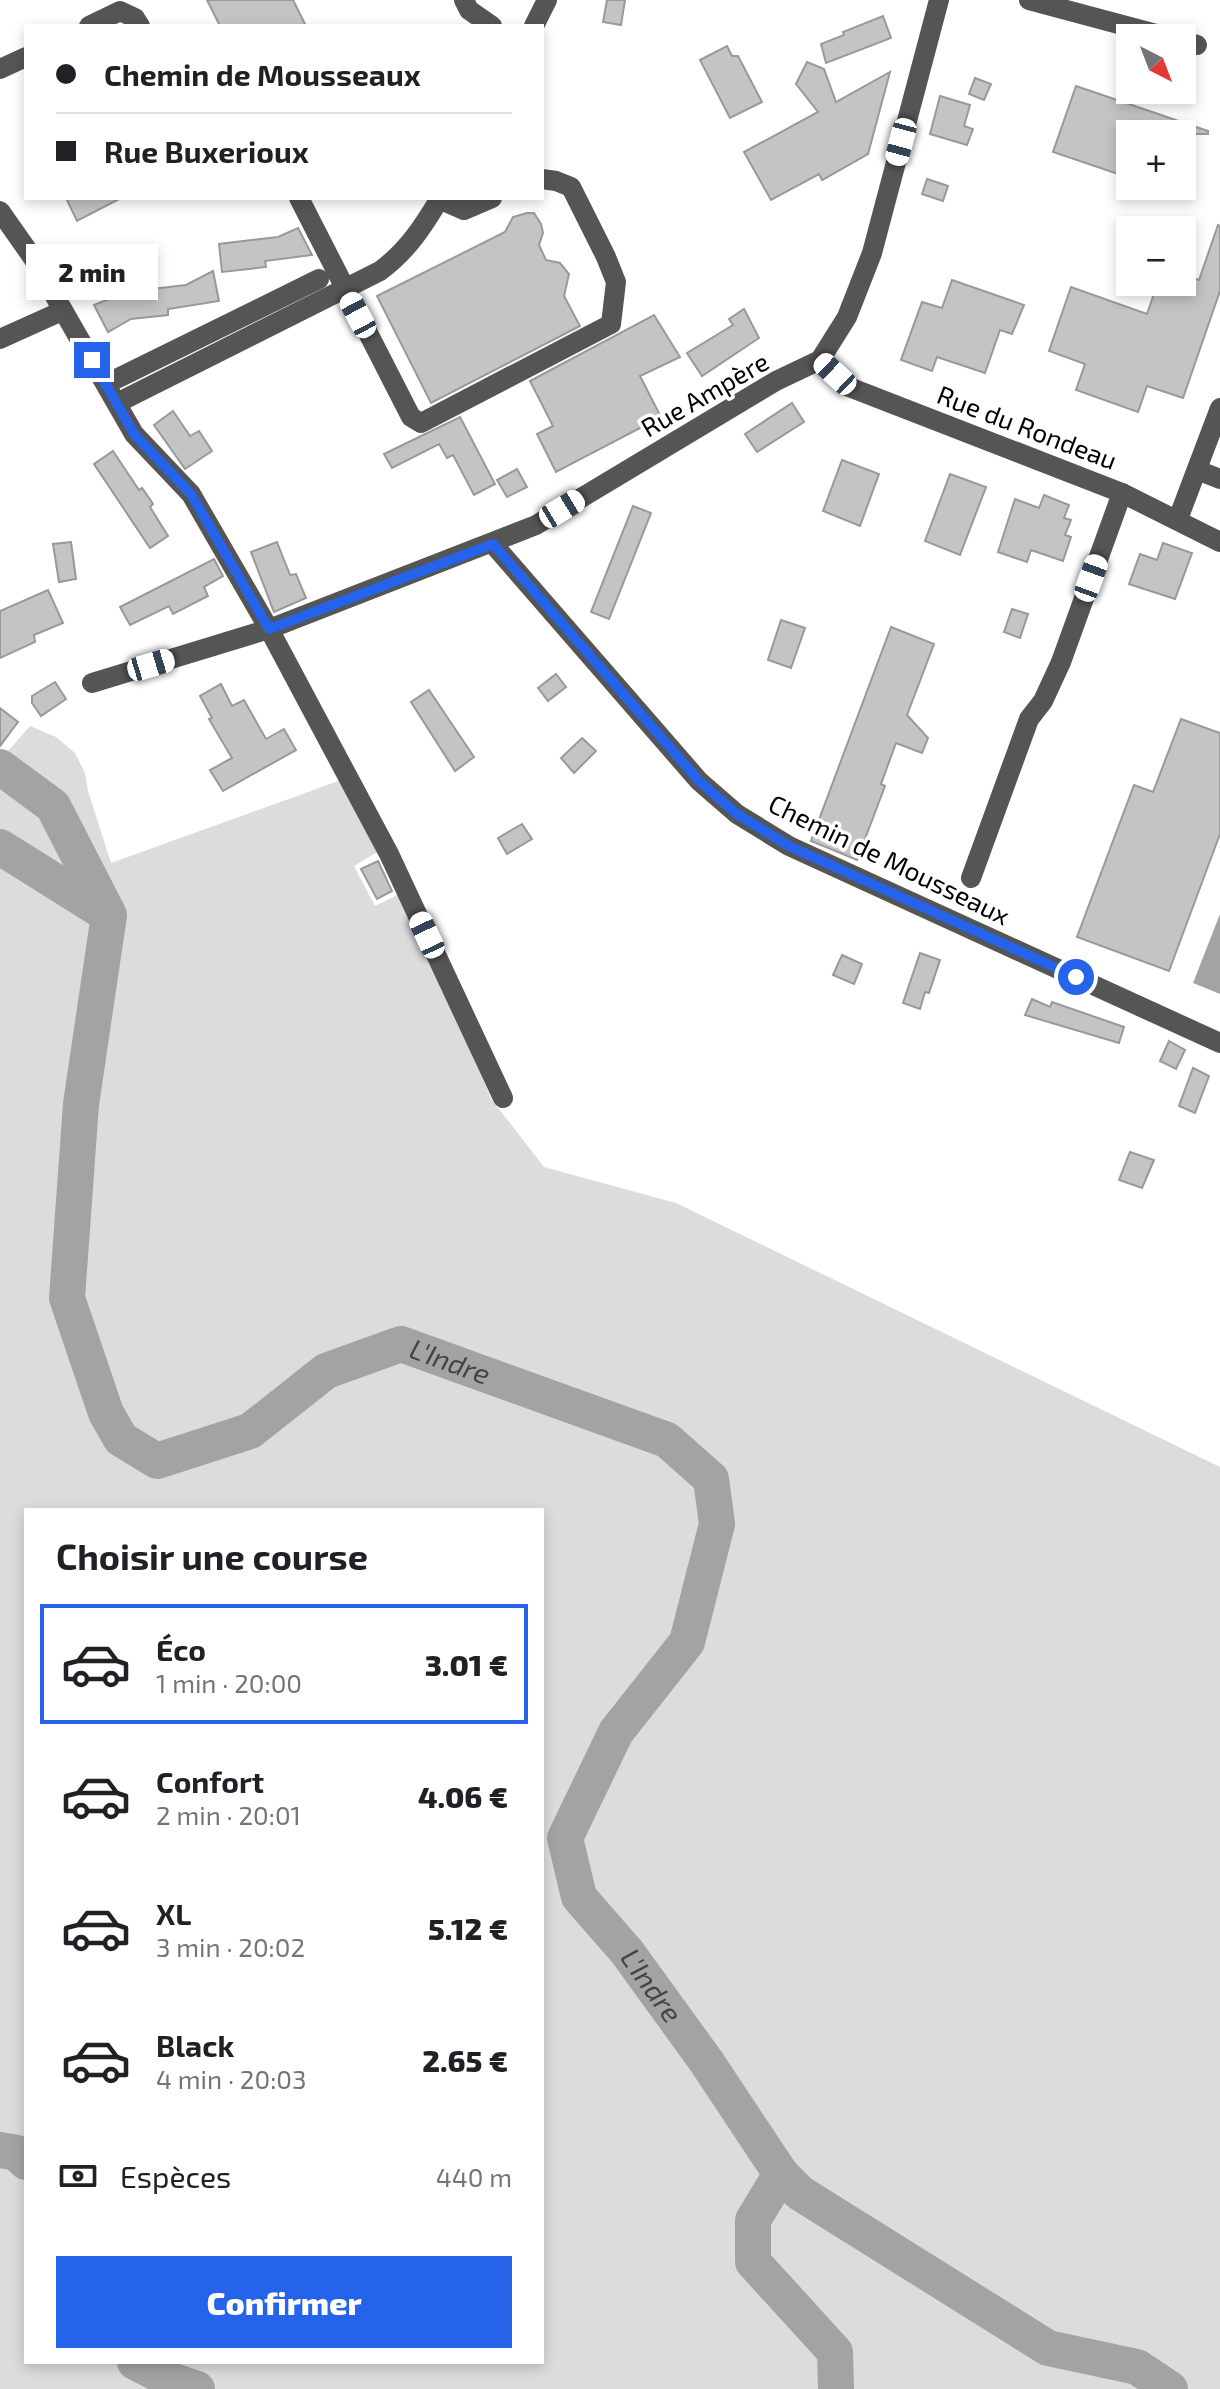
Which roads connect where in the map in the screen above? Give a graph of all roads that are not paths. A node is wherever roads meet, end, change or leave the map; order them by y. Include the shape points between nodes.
1 (464, 0) edge
2 (547, 0) edge
3 (939, 0) edge
4 (1029, 0) edge
5 (93, 24) edge
6 (139, 24) edge
7 (489, 24) edge
8 (535, 24) edge
9 (1119, 24) edge
10 (24, 58) edge
11 (0, 69) edge
12 (544, 179) edge
13 (300, 200) edge
14 (439, 200) edge
15 (444, 200) edge
16 (487, 200) edge
17 (0, 211) edge
18 (319, 279) dead end
19 (344, 290) junction
20 (62, 311) junction
21 (0, 339) edge
22 (820, 360) junction
23 (106, 384) junction
24 (117, 403) junction
25 (1220, 408) edge
26 (1197, 470) junction
27 (1220, 479) edge
28 (1122, 493) junction
29 (1178, 519) junction
30 (1220, 542) edge
31 (493, 544) junction
32 (269, 629) junction
33 (92, 683) dead end
34 (971, 878) dead end
35 (1220, 1043) edge
36 (503, 1098) dead end

1 - 7 street
2 - 8 street
3 - 22 street via 872,253 847,317
4 - 9 street
5 - 6 street via 120,11
10 - 11 street
12 - 19 street via 571,187 606,257 616,282 611,324 421,423 411,417
13 - 19 street
14 - 19 street via 400,256
15 - 16 street via 464,210
17 - 20 street
18 - 23 street
19 - 24 street
20 - 21 street
20 - 23 street
22 - 28 street, Rue du Rondeau via 849,387
22 - 31 street, Rue Ampère via 536,525
23 - 24 street
24 - 32 street via 134,434 191,494
25 - 26 street
26 - 27 street
26 - 29 street
28 - 29 street, Rue du Rondeau
28 - 34 street via 1061,662 1029,719
29 - 30 street, Rue du Rondeau
31 - 32 street, Rue Ampère
31 - 35 street, Chemin de Mousseaux via 699,781 737,814 789,846
32 - 33 street, Rue Ampère
32 - 36 street via 389,854

